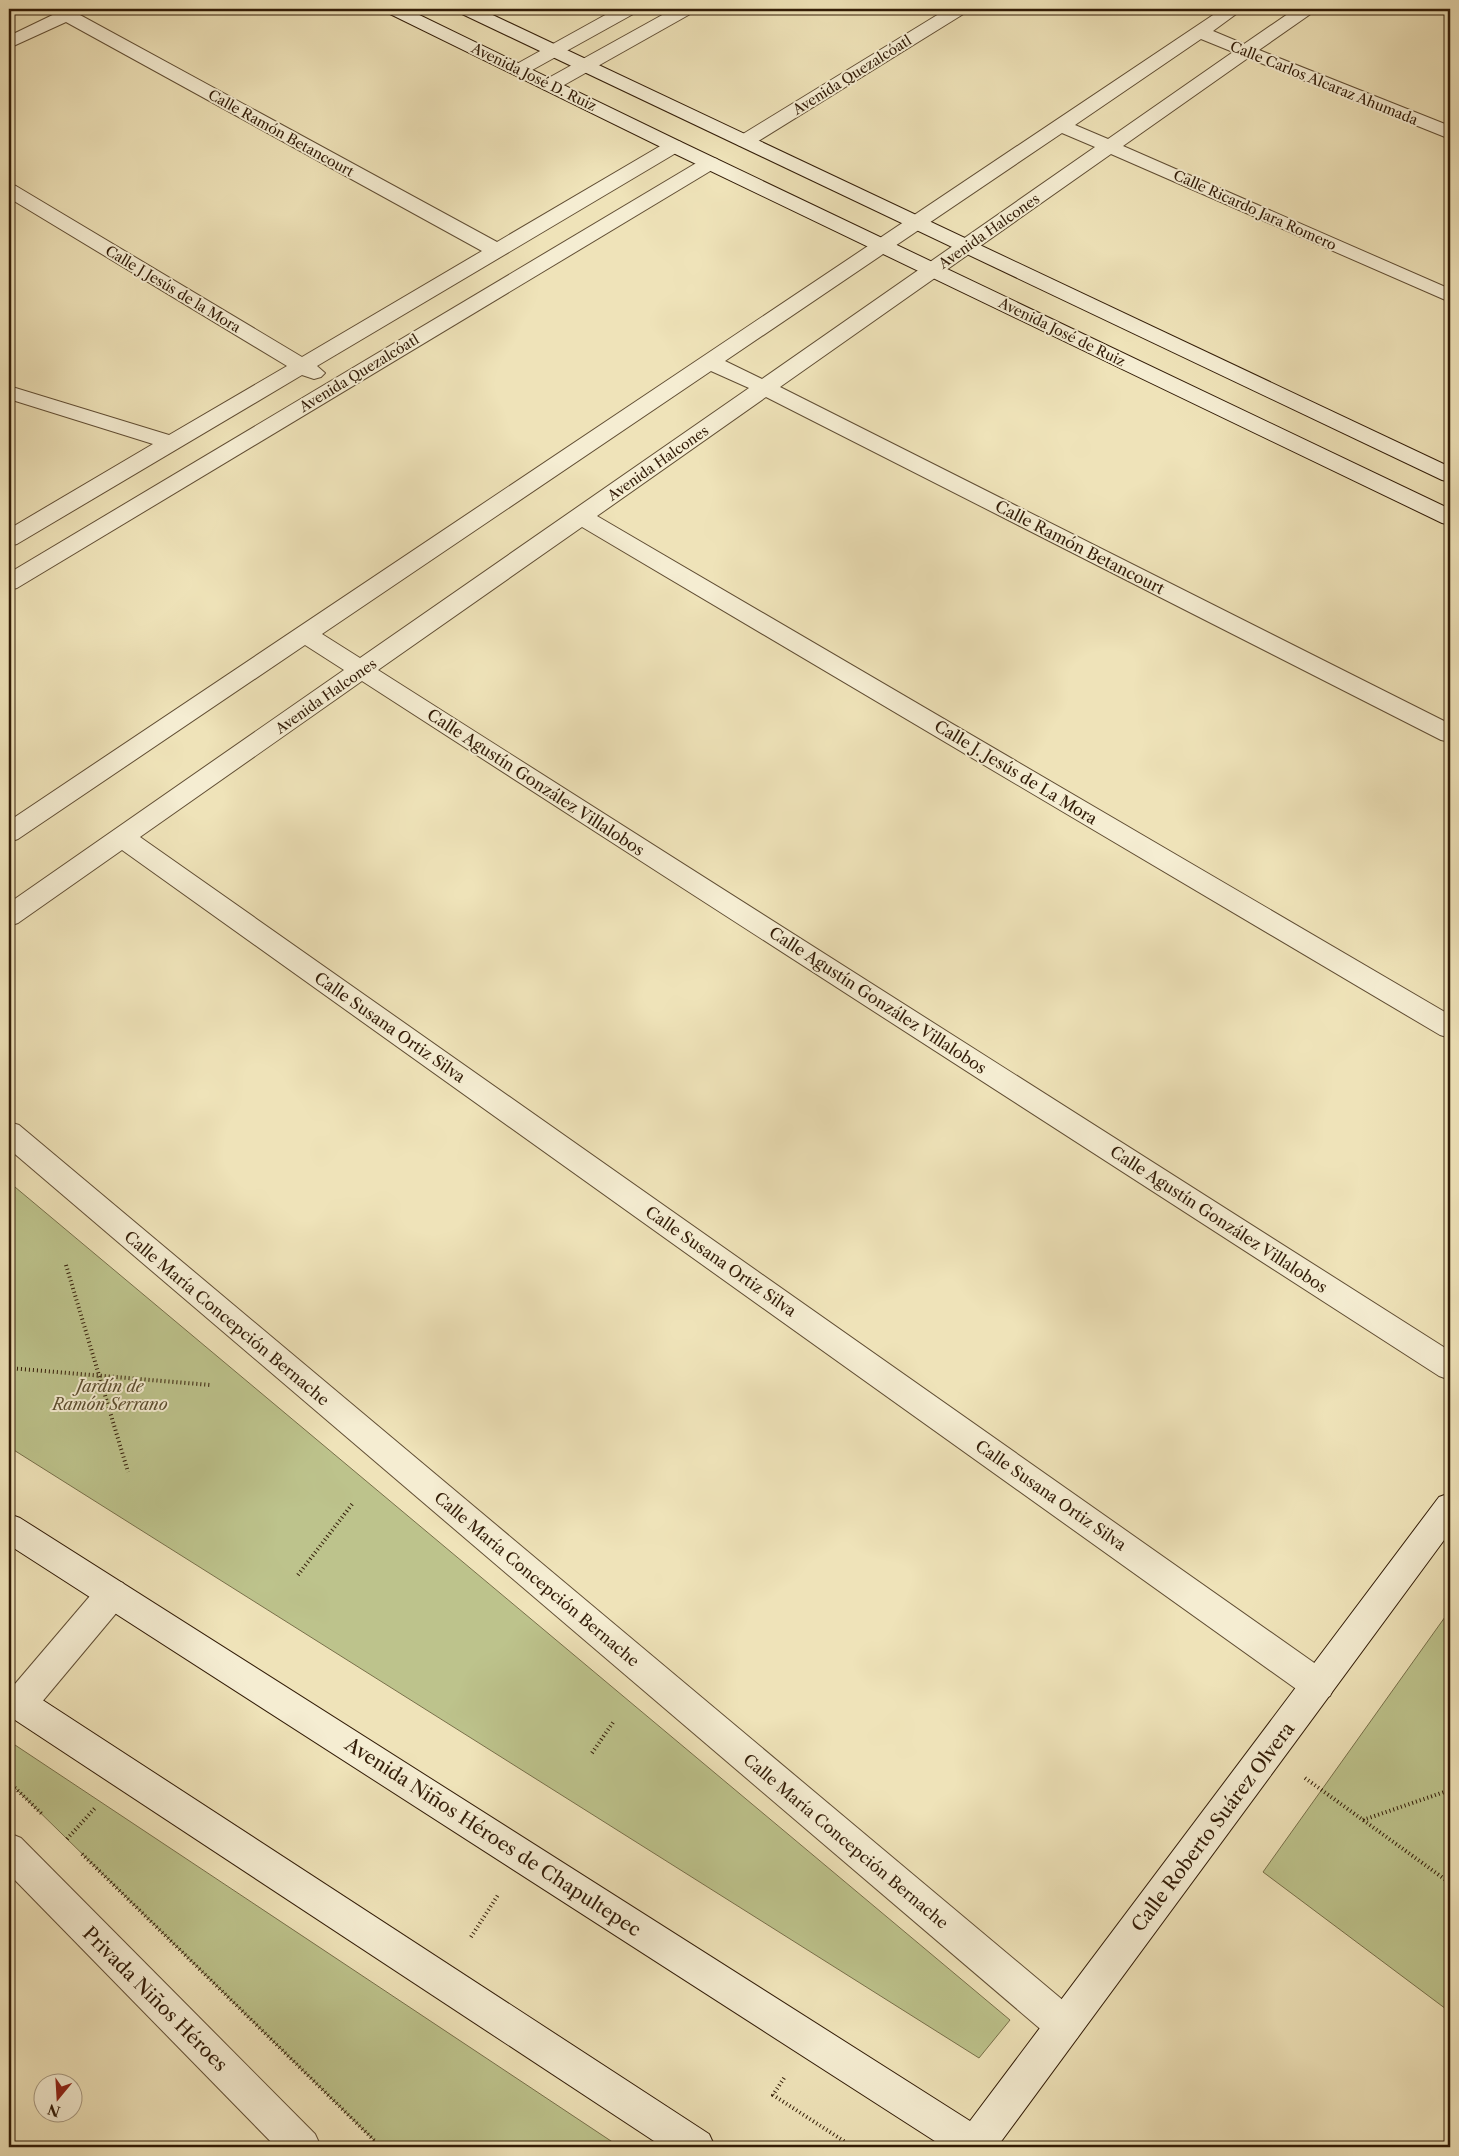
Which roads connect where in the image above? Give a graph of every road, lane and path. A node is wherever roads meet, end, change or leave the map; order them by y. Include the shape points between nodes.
1 (394, 9) edge
2 (466, 9) edge
3 (629, 9) edge
4 (686, 9) edge
5 (959, 9) edge
6 (1234, 9) edge
7 (1306, 9) edge
8 (73, 12) edge
9 (1199, 32) junction
10 (9, 43) edge
11 (554, 51) junction
12 (1245, 51) junction
13 (586, 66) junction
14 (519, 70) junction
15 (550, 85) junction
16 (1060, 125) junction
17 (1450, 133) edge
18 (745, 141) junction
19 (674, 146) junction
20 (1110, 146) junction
21 (710, 163) junction
22 (9, 190) edge
23 (916, 222) junction
24 (882, 246) junction
25 (967, 246) junction
26 (496, 250) junction
27 (934, 270) junction
28 (1450, 296) edge
29 (708, 362) junction
30 (301, 366) junction
31 (337, 387) junction
32 (765, 388) junction
33 (9, 392) edge
34 (172, 443) junction
35 (1450, 475) edge
36 (582, 517) junction
37 (1450, 518) edge
38 (9, 539) edge
39 (9, 583) edge
40 (304, 634) junction
41 (362, 670) junction
42 (1450, 734) edge
43 (9, 833) edge
44 (123, 838) junction
45 (9, 916) edge
46 (1450, 1028) edge
47 (9, 1134) edge
48 (66, 1265) dead end
49 (1450, 1367) edge
50 (9, 1368) edge
51 (100, 1376) junction
52 (210, 1384) dead end
53 (128, 1472) dead end
54 (353, 1503) dead end
55 (1450, 1507) edge
56 (9, 1528) edge
57 (298, 1575) dead end
58 (112, 1594) junction
59 (1318, 1685) junction
60 (14, 1701) edge
61 (614, 1721) dead end
62 (592, 1753) dead end
63 (1304, 1777) dead end
64 (9, 1782) edge
65 (1450, 1790) edge
66 (100, 1802) dead end
67 (48, 1820) dead end
68 (1362, 1820) junction
69 (61, 1833) dead end
70 (67, 1839) junction
71 (74, 1846) dead end
72 (9, 1850) edge
73 (81, 1853) dead end
74 (1450, 1883) edge
75 (500, 1892) dead end
76 (471, 1937) dead end
77 (1064, 2026) junction
78 (302, 2147) edge
79 (381, 2147) edge
80 (696, 2147) edge
81 (976, 2147) edge

1 - 14 street, Avenida José D. Ruiz
2 - 11 street, Avenida José D. Ruiz
3 - 11 street
4 - 13 street
5 - 18 street, Avenida Quezalcóatl
6 - 9 street
7 - 12 street, Avenida Halcones
8 - 10 street
8 - 26 street, Calle Ramón Betancourt
9 - 12 street, Calle Carlos Alcaraz Ahumada
9 - 16 street
11 - 13 street, Avenida José D. Ruiz
11 - 14 street
12 - 17 street, Calle Carlos Alcaraz Ahumada
12 - 20 street, Avenida Halcones
13 - 15 street
13 - 18 street, Avenida José D. Ruiz
14 - 15 street, Avenida José D. Ruiz
15 - 19 street, Avenida José D. Ruiz
16 - 20 street, Calle Ricardo Jara Romero
16 - 23 street
18 - 23 street
19 - 21 street, Avenida José de Ruiz
19 - 26 street
20 - 25 street, Avenida Halcones
20 - 28 street, Calle Ricardo Jara Romero
21 - 24 street, Avenida José de Ruiz
21 - 31 street, Avenida Quezalcóatl
22 - 30 street, Calle J Jesús de la Mora
23 - 24 street
23 - 25 street
24 - 27 street, Avenida José de Ruiz
24 - 29 street
25 - 27 street, Avenida Halcones
25 - 35 street
26 - 30 street
27 - 32 street, Avenida Halcones
27 - 37 street, Avenida José de Ruiz
29 - 32 street, Calle Ramón Betancourt
29 - 40 street
30 - 31 street, Calle J Jesús de la Mora
30 - 34 street
31 - 39 street, Avenida Quezalcóatl
32 - 36 street, Avenida Halcones
32 - 42 street, Calle Ramón Betancourt
33 - 34 street
34 - 38 street
36 - 41 street, Avenida Halcones
36 - 46 street, Calle J. Jesús de La Mora
40 - 41 street, Calle Agustín González Villalobos
40 - 43 street
41 - 44 street, Avenida Halcones
41 - 49 street, Calle Agustín González Villalobos
44 - 45 street, Avenida Halcones
44 - 59 street, Calle Susana Ortiz Silva
47 - 77 street, Calle María Concepción Bernache
48 - 51 path
50 - 51 path
51 - 52 path
51 - 53 path
54 - 57 path
55 - 59 street, Calle Roberto Suárez Olvera
56 - 58 street, Avenida Niños Héroes de Chapultepec
58 - 60 street
58 - 81 street, Avenida Niños Héroes de Chapultepec
59 - 77 street, Calle Roberto Suárez Olvera
60 - 80 street
61 - 62 path
63 - 68 path
64 - 67 path
65 - 68 path
66 - 70 path
68 - 74 path
69 - 70 path
70 - 71 path
72 - 78 street, Privada Niños Héroes
73 - 79 path
75 - 76 path
77 - 81 street, Calle Roberto Suárez Olvera

